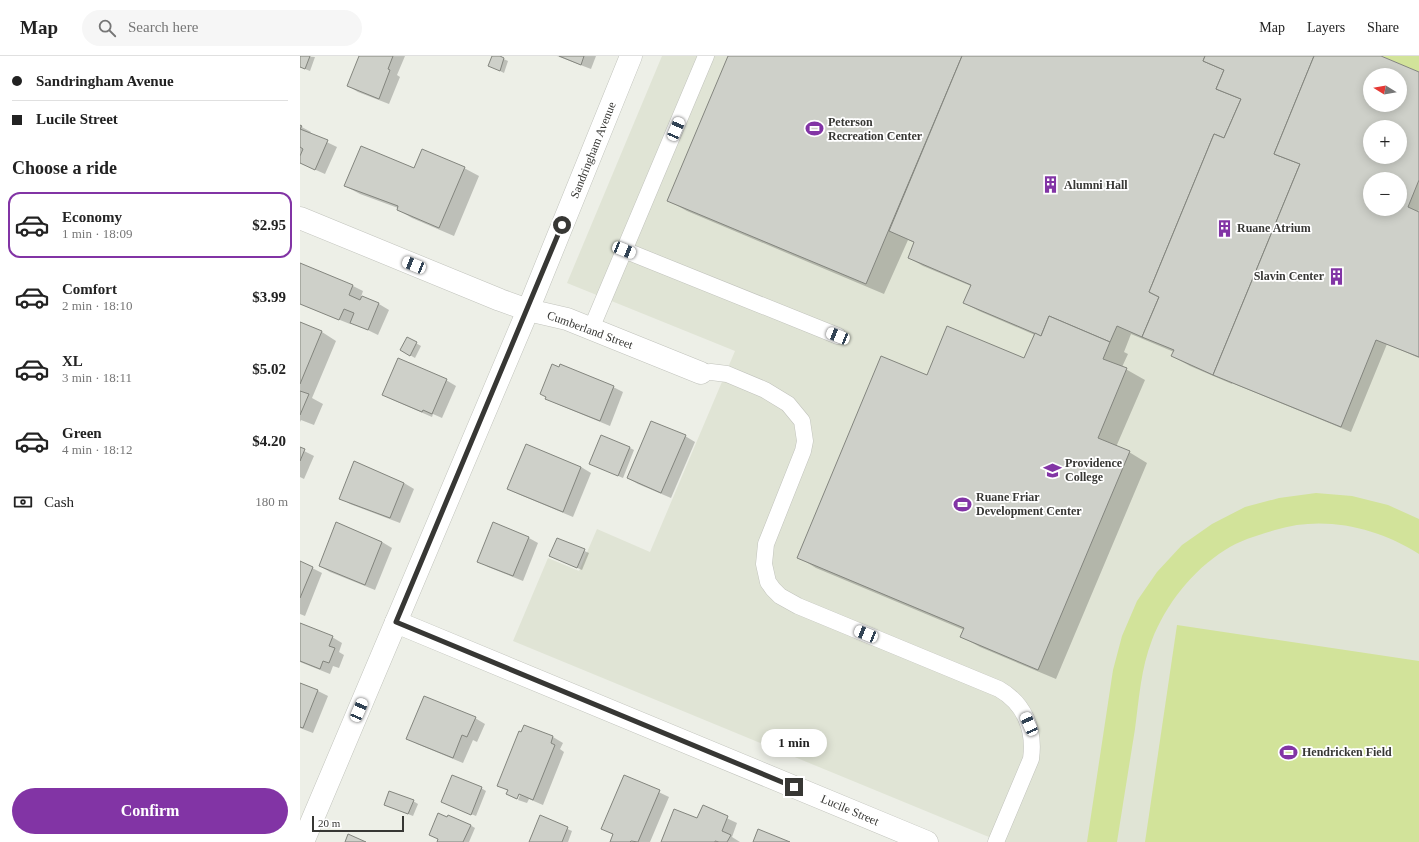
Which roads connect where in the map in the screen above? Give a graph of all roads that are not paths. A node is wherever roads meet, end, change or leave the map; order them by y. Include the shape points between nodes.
1 (631, 56) edge
2 (706, 56) edge
3 (300, 218) edge
4 (624, 250) junction
5 (528, 310) junction
6 (591, 329) junction
7 (838, 336) dead end
8 (701, 373) joint
9 (396, 622) junction
10 (303, 842) edge
11 (926, 842) edge
12 (996, 842) edge

1 - 5 street, Sandringham Avenue
2 - 4 lane
3 - 5 street, Cumberland Street
4 - 6 lane
4 - 7 lane
5 - 6 street, Cumberland Street via 567,319
5 - 9 street, Sandringham Avenue
6 - 8 street, Cumberland Street
8 - 12 lane via 727,374 766,390 788,404 802,421 805,441 803,451 764,554 765,573 773,589 798,606 999,689 1012,698 1022,710 1029,724 1032,749
9 - 10 street, Sandringham Avenue
9 - 11 street, Lucile Street

